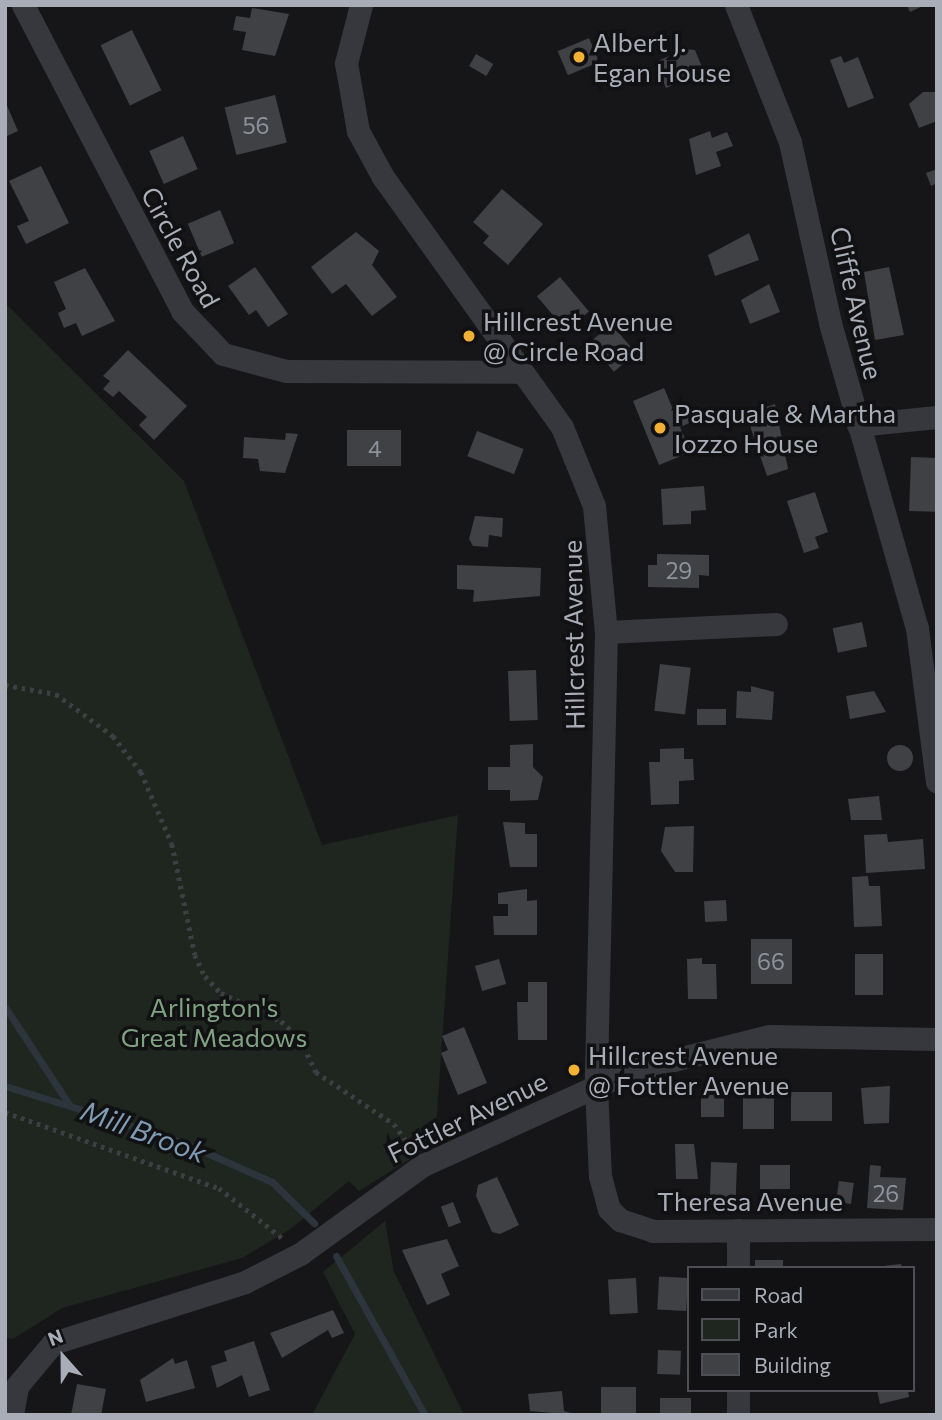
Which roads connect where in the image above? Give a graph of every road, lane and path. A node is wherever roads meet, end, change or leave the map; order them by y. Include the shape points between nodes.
1 (23, 5) edge
2 (361, 5) edge
3 (736, 5) edge
4 (518, 372) junction
5 (937, 417) edge
6 (858, 425) junction
7 (776, 624) dead end
8 (927, 628) edge
9 (606, 632) junction
10 (5, 685) edge
11 (937, 782) edge
12 (937, 1039) edge
13 (596, 1086) junction
14 (5, 1112) edge
15 (423, 1165) junction
16 (937, 1229) edge
17 (738, 1230) junction
18 (300, 1254) junction
19 (738, 1266) edge
20 (738, 1392) edge
21 (12, 1415) edge
22 (738, 1415) edge

1 - 4 street, Circle Road via 161,275 194,329 216,348 262,369
2 - 4 street, Hillcrest Avenue via 346,63 358,131 383,177
3 - 6 street, Cliffe Avenue via 790,142
4 - 9 street, Hillcrest Avenue via 562,427 586,477 600,537
5 - 6 street
6 - 8 street, Cliffe Avenue
7 - 9 street
8 - 11 street, Cliffe Avenue
9 - 13 street, Hillcrest Avenue
10 - 15 path via 56,694 113,736 141,772 172,845 195,955 205,976 220,993 281,1021 300,1040 316,1072 394,1124
12 - 13 street, Fottler Avenue via 769,1037 699,1049
13 - 15 street, Fottler Avenue
13 - 17 street, Theresa Avenue via 600,1176 620,1220 653,1231
14 - 18 path via 219,1188
15 - 18 street, Fottler Avenue
16 - 17 street, Theresa Avenue
17 - 19 street
18 - 21 street, Fottler Avenue via 245,1282 53,1343 17,1386
20 - 22 street

